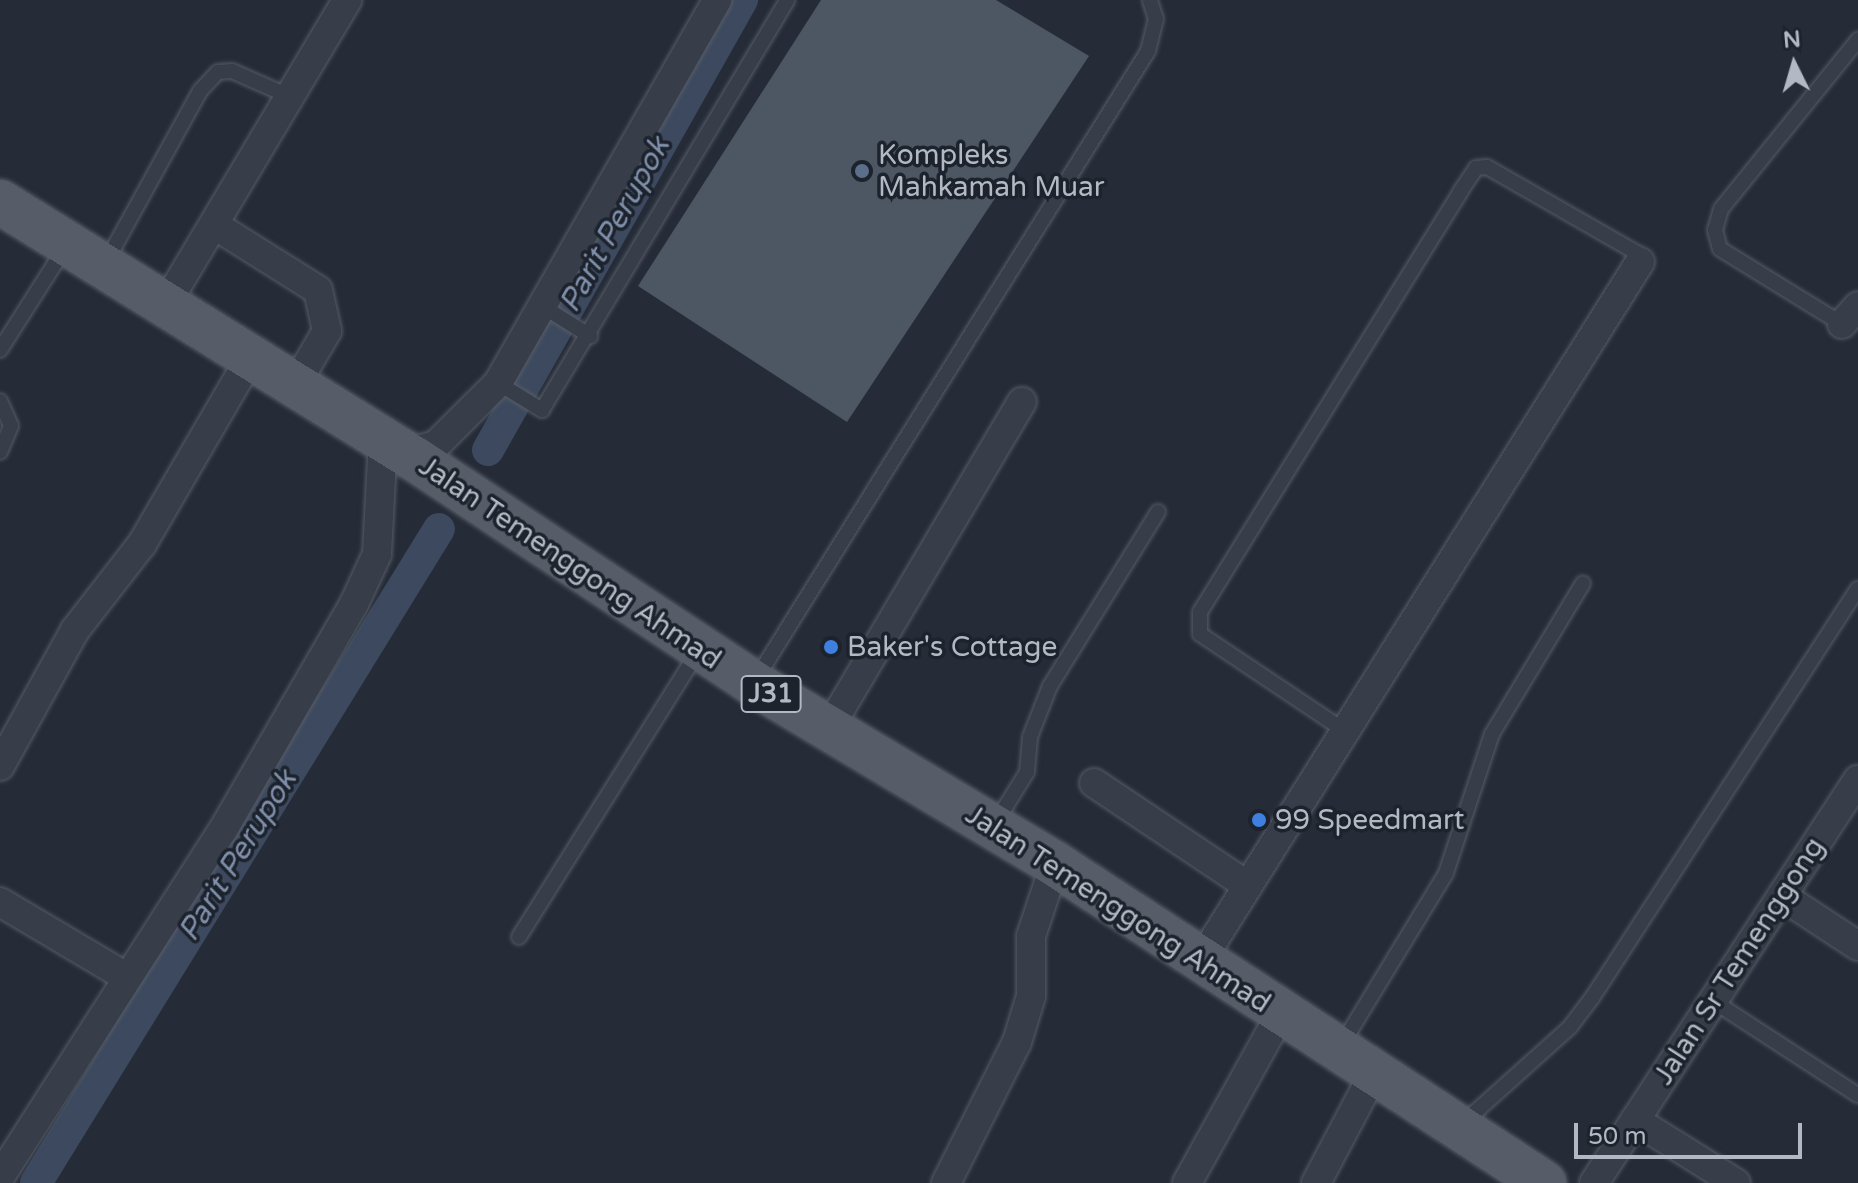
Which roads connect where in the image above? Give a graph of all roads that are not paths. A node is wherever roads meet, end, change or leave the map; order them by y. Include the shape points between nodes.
1 (347, 0) edge
2 (717, 0) edge
3 (787, 0) edge
4 (1150, 0) edge
5 (1858, 40) edge
6 (291, 97) junction
7 (0, 202) edge
8 (216, 226) junction
9 (67, 246) junction
10 (1640, 262) joint
11 (102, 270) junction
12 (542, 306) junction
13 (163, 309) junction
14 (1850, 315) edge
15 (590, 336) junction
16 (0, 350) edge
17 (248, 362) junction
18 (498, 383) junction
19 (293, 389) junction
20 (0, 401) edge
21 (1022, 402) dead end
22 (394, 447) junction
23 (0, 452) edge
24 (1158, 512) dead end
25 (1583, 583) dead end
26 (1858, 589) edge
27 (700, 649) junction
28 (753, 683) junction
29 (829, 728) junction
30 (1345, 731) junction
31 (0, 766) edge
32 (1858, 780) edge
33 (1094, 783) dead end
34 (993, 826) junction
35 (1055, 864) junction
36 (1248, 886) junction
37 (1782, 896) junction
38 (0, 902) edge
39 (519, 937) dead end
40 (1858, 946) edge
41 (1200, 962) junction
42 (123, 975) junction
43 (1713, 1001) junction
44 (1280, 1015) junction
45 (1357, 1083) junction
46 (1858, 1095) edge
47 (1635, 1120) junction
48 (1459, 1127) junction
49 (0, 1177) edge
50 (946, 1183) edge
51 (1187, 1183) edge
52 (1316, 1183) edge
53 (1544, 1183) edge
54 (1594, 1183) edge
55 (1736, 1183) edge

1 - 6 street
2 - 12 street
3 - 15 lane
4 - 28 lane via 1156,19 1148,51
5 - 14 lane via 1721,209 1715,230 1720,249
6 - 8 street
6 - 11 lane via 232,71 218,72 200,91
7 - 9 main road, Jalan Temenggong Ahmad / J31
8 - 13 street
8 - 19 street via 318,290 327,331
9 - 11 main road, Jalan Temenggong Ahmad / J31
9 - 16 lane
10 - 30 street
10 - 30 lane via 1637,253 1487,167 1476,168 1460,192 1200,612 1200,634
11 - 13 main road, Jalan Temenggong Ahmad / J31
12 - 15 lane
12 - 18 street
13 - 17 main road, Jalan Temenggong Ahmad / J31
15 - 18 lane via 542,410
17 - 19 main road, Jalan Temenggong Ahmad / J31
17 - 31 street via 142,544 75,630
18 - 22 street via 436,445
19 - 22 main road, Jalan Temenggong Ahmad / J31
20 - 23 lane via 11,426
21 - 29 street
22 - 27 main road, Jalan Temenggong Ahmad / J31
22 - 42 street via 377,554 354,604 223,830
24 - 34 lane via 1050,686 1030,737 1027,772
25 - 45 lane via 1492,734 1446,873
26 - 48 lane via 1592,998 1570,1027
27 - 28 main road, Jalan Temenggong Ahmad / J31
27 - 39 lane
28 - 29 main road, Jalan Temenggong Ahmad / J31
29 - 34 main road, Jalan Temenggong Ahmad / J31
30 - 36 street
32 - 37 street, Jalan Sr Temenggong
33 - 36 street
34 - 35 main road, Jalan Temenggong Ahmad / J31
35 - 41 main road, Jalan Temenggong Ahmad / J31
35 - 50 street via 1034,926 1031,996 1017,1042
36 - 41 street
37 - 40 street
37 - 43 street, Jalan Sr Temenggong
38 - 42 street
41 - 44 main road, Jalan Temenggong Ahmad / J31
42 - 49 street
43 - 46 lane
43 - 47 street, Jalan Sr Temenggong
44 - 45 main road, Jalan Temenggong Ahmad / J31
44 - 51 street
45 - 48 main road, Jalan Temenggong Ahmad / J31
45 - 52 street
47 - 54 street, Jalan Sr Temenggong
47 - 55 street
48 - 53 main road, Jalan Temenggong Ahmad / J31

